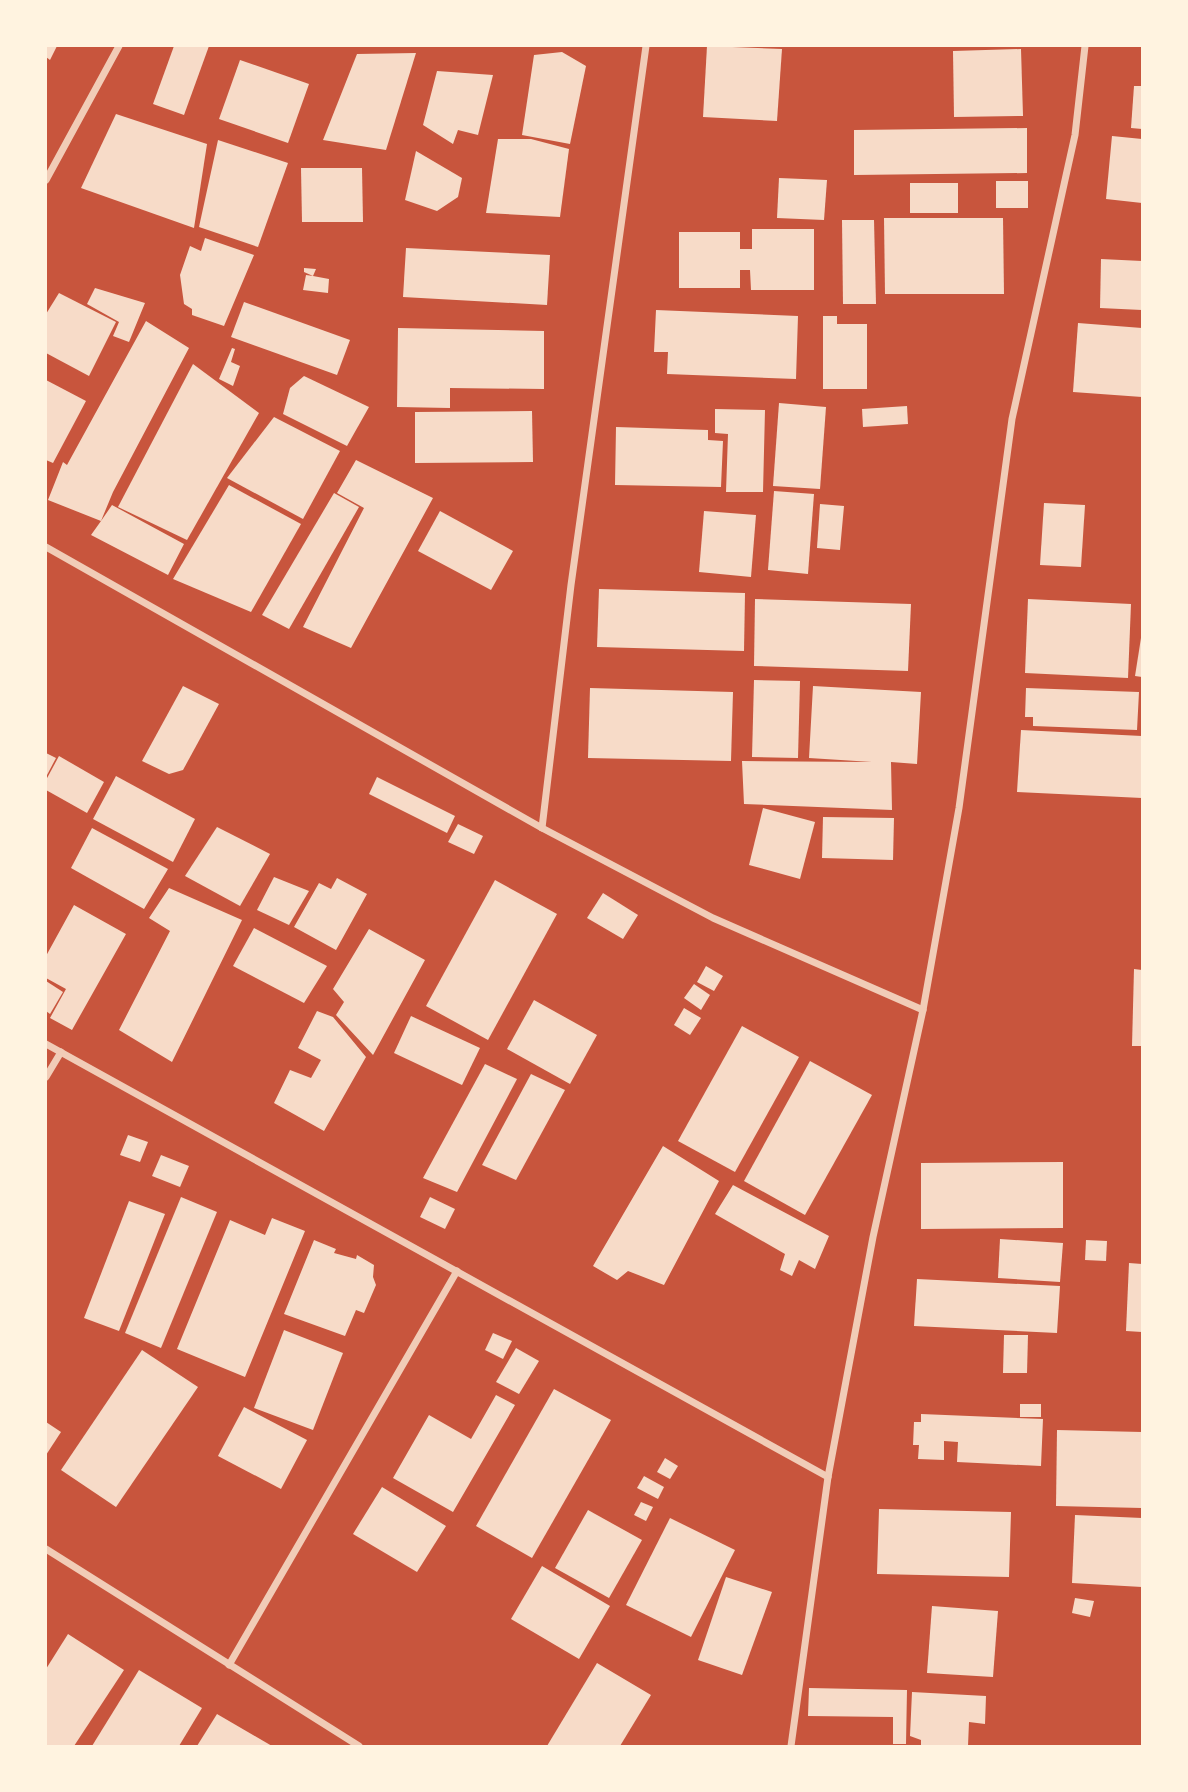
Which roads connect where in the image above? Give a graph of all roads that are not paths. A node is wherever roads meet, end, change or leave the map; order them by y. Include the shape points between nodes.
1 (119, 46) edge
2 (646, 46) edge
3 (1085, 46) edge
4 (46, 180) edge
5 (46, 547) edge
6 (542, 828) junction
7 (923, 1010) junction
8 (46, 1044) edge
9 (61, 1052) junction
10 (46, 1077) edge
11 (457, 1271) junction
12 (828, 1477) junction
13 (46, 1549) edge
14 (229, 1665) junction
15 (359, 1746) edge
16 (791, 1746) edge

1 - 4 street
2 - 6 street
3 - 7 street via 1075,135 1012,419 960,808
5 - 6 street
6 - 7 street via 713,918
7 - 12 street via 873,1237
8 - 9 street
9 - 10 street
9 - 11 street
11 - 12 street
11 - 14 street
12 - 16 street
13 - 14 street
14 - 15 street

